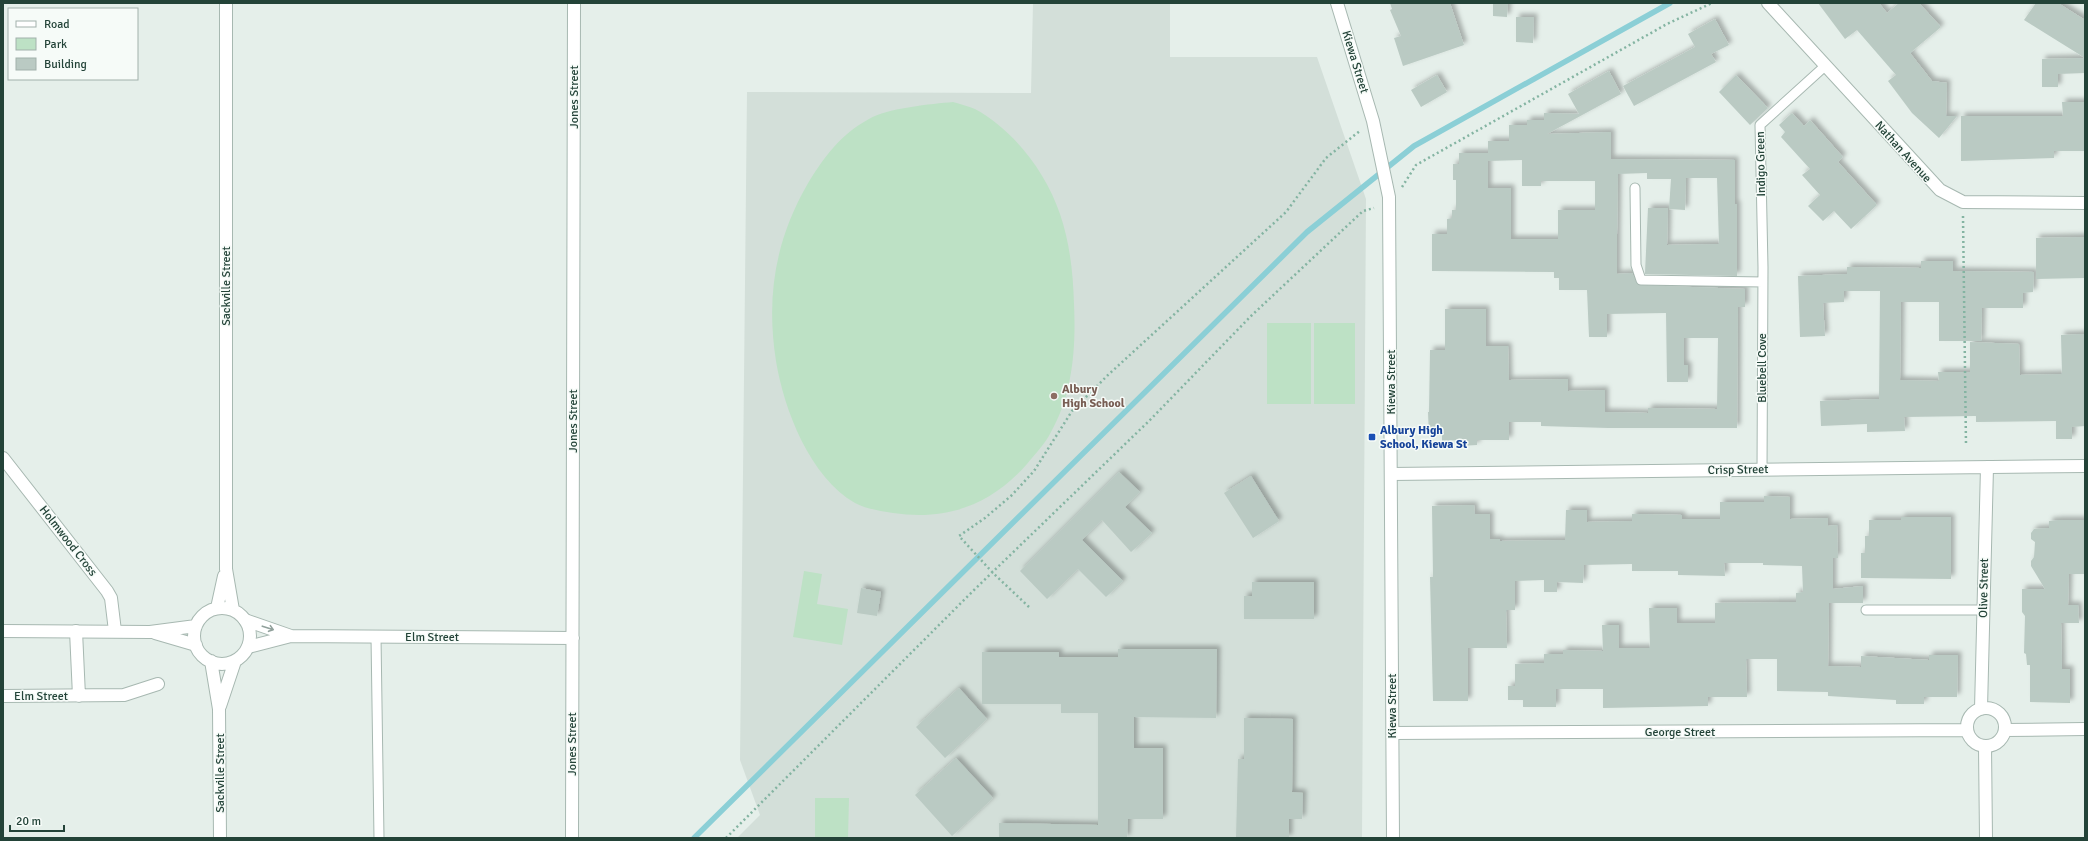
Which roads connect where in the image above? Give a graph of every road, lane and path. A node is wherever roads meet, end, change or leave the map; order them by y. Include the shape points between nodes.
1 (226, 3) edge
2 (574, 3) edge
3 (1338, 3) edge
4 (1712, 3) edge
5 (1768, 3) edge
6 (1826, 66) junction
7 (1373, 121) junction
8 (1403, 186) dead end
9 (1635, 188) dead end
10 (1963, 202) junction
11 (2085, 203) edge
12 (1375, 207) dead end
13 (1763, 266) joint
14 (1763, 282) junction
15 (1966, 445) dead end
16 (3, 458) edge
17 (2085, 466) edge
18 (1987, 467) junction
19 (1762, 470) junction
20 (1391, 474) junction
21 (226, 569) junction
22 (993, 573) junction
23 (1029, 607) dead end
24 (217, 608) junction
25 (233, 610) junction
26 (1866, 610) dead end
27 (1984, 610) junction
28 (246, 620) junction
29 (196, 626) junction
30 (3, 631) edge
31 (76, 631) junction
32 (115, 631) junction
33 (150, 632) junction
34 (292, 636) junction
35 (376, 637) junction
36 (573, 638) junction
37 (196, 645) junction
38 (248, 647) junction
39 (235, 660) junction
40 (211, 661) junction
41 (158, 684) dead end
42 (3, 696) edge
43 (79, 696) junction
44 (220, 709) junction
45 (1981, 709) junction
46 (2085, 729) edge
47 (1967, 730) junction
48 (2005, 730) junction
49 (1393, 733) junction
50 (1985, 746) junction
51 (220, 838) edge
52 (379, 838) edge
53 (572, 838) edge
54 (726, 838) edge
55 (1393, 838) edge
56 (1986, 838) edge

1 - 21 street, Sackville Street
2 - 36 street, Jones Street
3 - 7 street, Kiewa Street
4 - 8 path via 1667,24 1416,165
5 - 6 street, Nathan Avenue
6 - 10 street, Nathan Avenue via 1930,182
6 - 13 lane, Indigo Green via 1760,125
7 - 20 street, Kiewa Street via 1390,220
7 - 22 path via 1348,138 1326,158 1286,212 1072,411 1034,471 1012,495 958,536
9 - 14 lane via 1636,266 1642,280
10 - 11 street, Nathan Avenue
10 - 15 path
12 - 22 path via 1363,211 1251,316 1150,420
13 - 14 lane, Bluebell Cove
14 - 19 lane, Bluebell Cove
16 - 32 street, Holmwood Cross via 107,591 111,598
17 - 18 street, Crisp Street
18 - 19 street, Crisp Street
18 - 27 street, Olive Street
19 - 20 street, Crisp Street
20 - 49 street, Kiewa Street
21 - 24 street, Sackville Street
21 - 25 street, Sackville Street
22 - 23 path
22 - 54 path
24 - 25 street
24 - 29 street via 206,613
25 - 28 street
26 - 27 lane
27 - 45 street, Olive Street
28 -> 34 street, Elm Street
28 - 38 street via 250,638
29 - 33 street
29 - 37 street
30 - 31 street
31 - 32 street
31 - 43 street, Elm Street
32 - 33 street
33 - 37 street
34 - 35 street, Elm Street
34 - 38 street, Elm Street
35 - 36 street, Elm Street
35 - 52 lane
36 - 53 street, Jones Street
37 - 40 street via 202,655
38 - 39 street
39 - 40 street via 219,663
39 - 44 street, Sackville Street
40 - 44 street, Sackville Street
41 - 43 street, Elm Street via 124,695
42 - 43 street, Elm Street
44 - 51 street, Sackville Street
45 - 47 street via 1972,714
45 - 48 street via 1988,708 1999,713
46 - 48 street
47 - 49 street, George Street
47 - 50 street via 1971,740
48 - 50 street via 2001,740 1991,746
49 - 55 street, Kiewa Street
50 - 56 street

